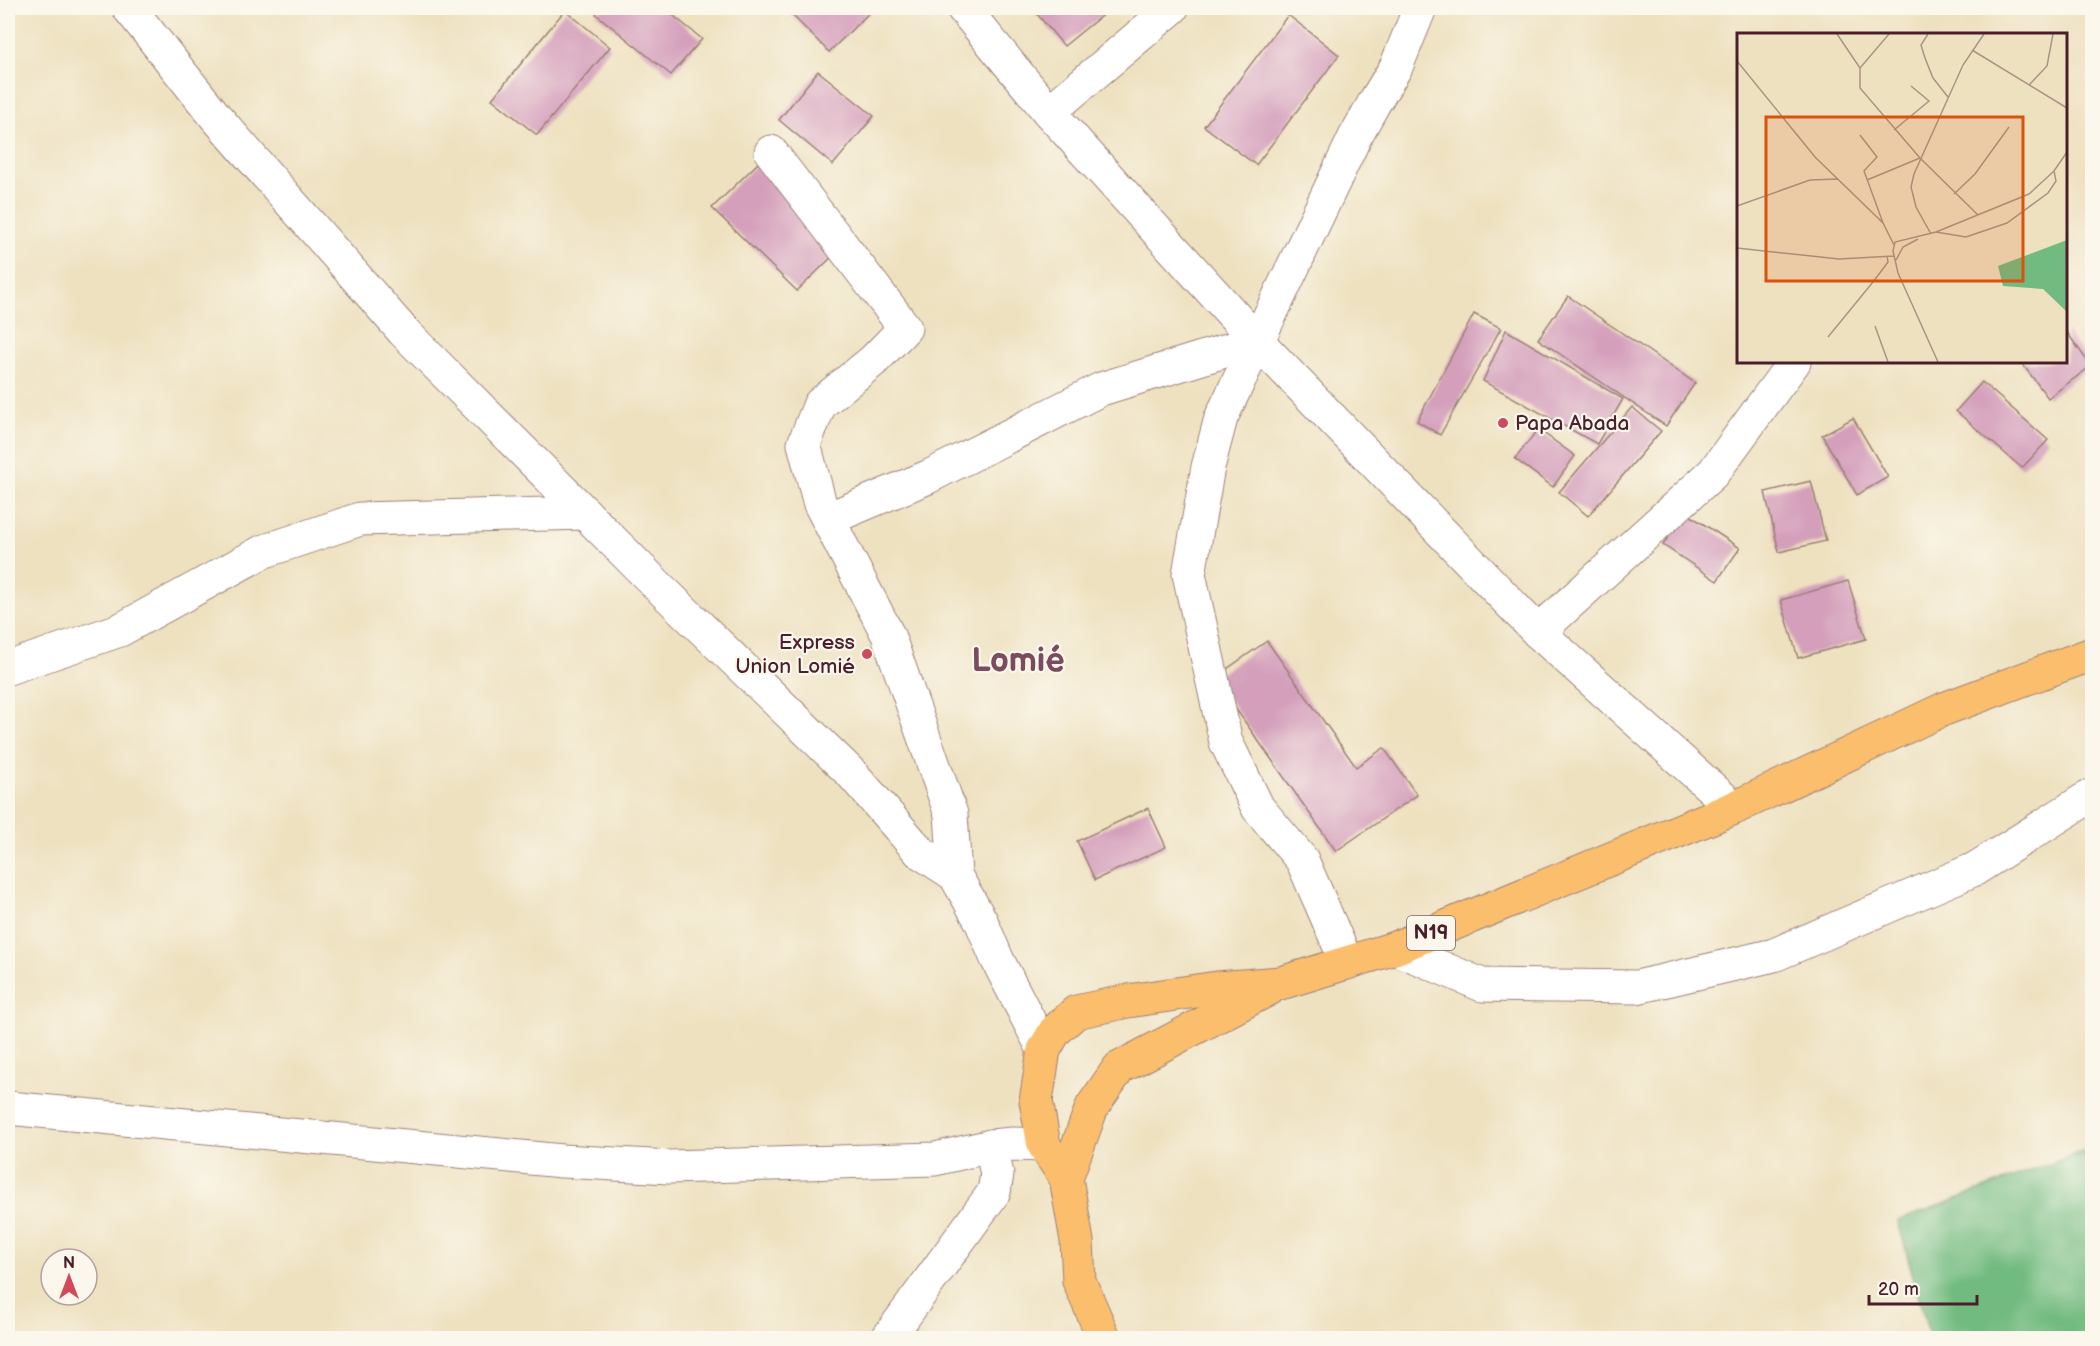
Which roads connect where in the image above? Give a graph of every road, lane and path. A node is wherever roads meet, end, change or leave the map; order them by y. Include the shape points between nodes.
1 (129, 8) edge
2 (963, 8) edge
3 (1172, 8) edge
4 (1420, 8) edge
5 (1048, 112) junction
6 (771, 152) dead end
7 (1257, 341) junction
8 (1793, 363) edge
9 (585, 513) junction
10 (828, 519) junction
11 (1538, 632) junction
12 (2092, 654) edge
13 (8, 668) edge
14 (2092, 795) edge
15 (1734, 808) junction
16 (955, 875) junction
17 (1395, 948) junction
18 (1347, 963) junction
19 (1281, 983) junction
20 (1044, 1050) junction
21 (8, 1108) edge
22 (991, 1146) junction
23 (1044, 1146) junction
24 (1066, 1178) junction
25 (888, 1338) edge
26 (1104, 1338) edge

1 - 9 street via 216,117 403,332
2 - 5 street
3 - 5 street
4 - 7 street via 1396,67 1355,137
5 - 7 street
6 - 10 street via 905,328 874,360 820,404 804,444 820,504
7 - 10 street via 1101,389 928,477
7 - 11 street
7 - 18 street via 1221,418 1189,574 1226,742 1258,808 1302,860
8 - 11 street via 1713,473
9 - 13 street via 360,519 262,552 120,630
9 - 16 street via 853,775 920,852
10 - 16 street via 888,635 951,814
11 - 15 street
12 - 15 highway, N19 via 1944,709
14 - 17 street via 1975,869 1774,955 1637,987 1482,985
15 - 17 highway, N19
16 - 20 street
17 - 18 highway, N19
18 - 19 highway, N19
19 - 20 highway, N19 via 1217,988 1076,1012 1054,1031
19 - 24 highway via 1119,1068 1092,1107
20 - 23 highway, N19 via 1036,1101
21 - 22 street via 551,1160 669,1167 935,1159
22 - 23 street
22 - 25 street via 997,1174 994,1191
23 - 24 highway, N19
24 - 26 highway, N19 via 1077,1241 1078,1281

